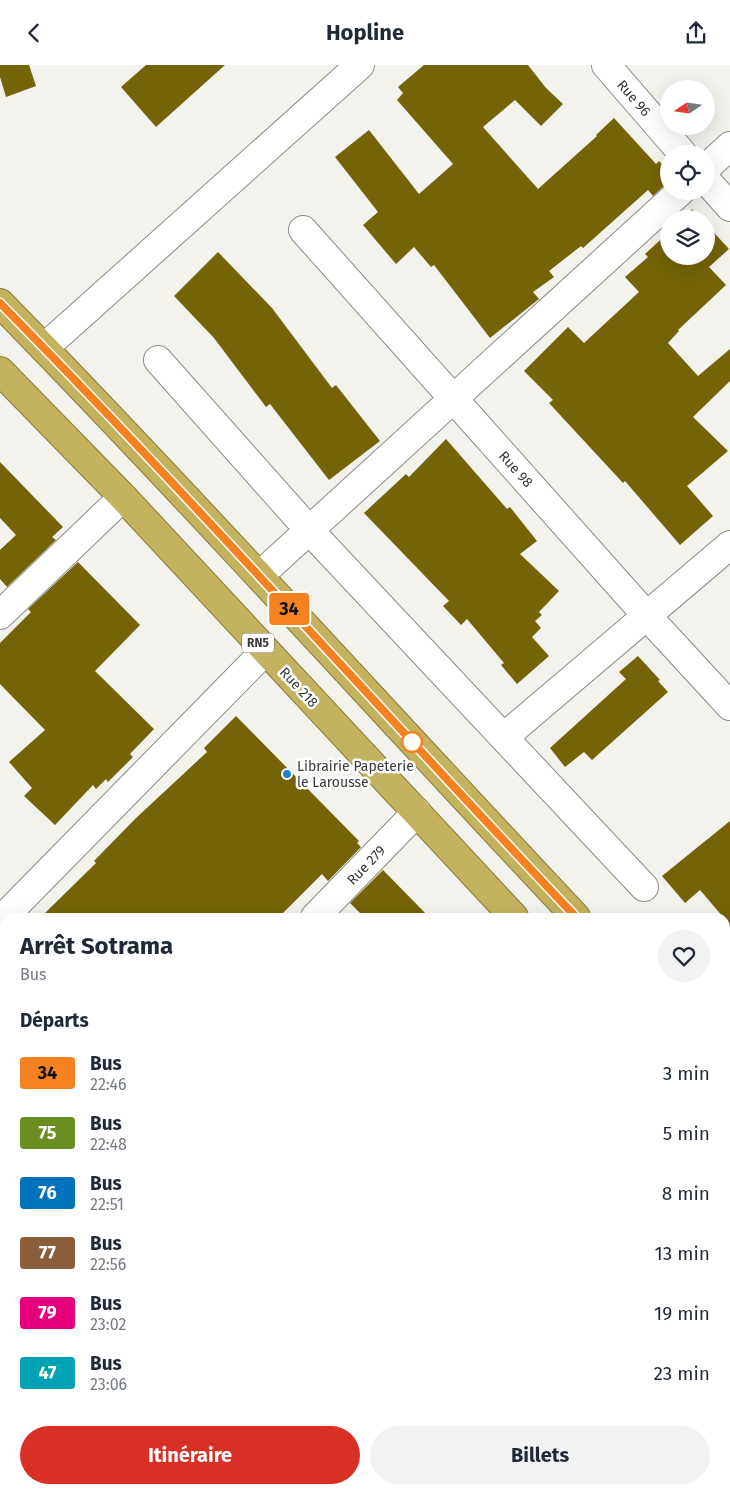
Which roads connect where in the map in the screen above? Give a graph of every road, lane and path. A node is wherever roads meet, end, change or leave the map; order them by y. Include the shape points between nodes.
1 (360, 65) edge
2 (606, 65) edge
3 (675, 145) edge
4 (730, 146) edge
5 (715, 160) edge
6 (715, 190) edge
7 (671, 200) edge
8 (730, 207) edge
9 (303, 230) dead end
10 (0, 303) edge
11 (44, 348) junction
12 (158, 361) dead end
13 (0, 371) edge
14 (454, 399) junction
15 (122, 497) junction
16 (310, 530) junction
17 (730, 545) edge
18 (259, 576) junction
19 (0, 615) edge
20 (647, 616) junction
21 (265, 651) junction
22 (730, 706) edge
23 (504, 737) junction
24 (417, 813) junction
25 (644, 887) dead end
26 (8, 913) edge
27 (319, 913) edge
28 (510, 913) edge
29 (572, 913) edge

1 - 11 street
2 - 3 street, Rue 96
4 - 5 street
6 - 8 street
7 - 14 street
9 - 14 street, Rue 98
10 - 11 highway
11 - 18 highway
12 - 16 street
13 - 15 highway, Rue 218 / RN5
14 - 16 street
14 - 20 street, Rue 98
15 - 19 street
15 - 21 highway, Rue 218 / RN5
16 - 18 street
16 - 23 street
17 - 20 street
18 - 29 highway
20 - 22 street, Rue 98
20 - 23 street
21 - 24 highway, Rue 218 / RN5
21 - 26 street
23 - 25 street
24 - 27 street, Rue 279
24 - 28 highway, Rue 218 / RN5

